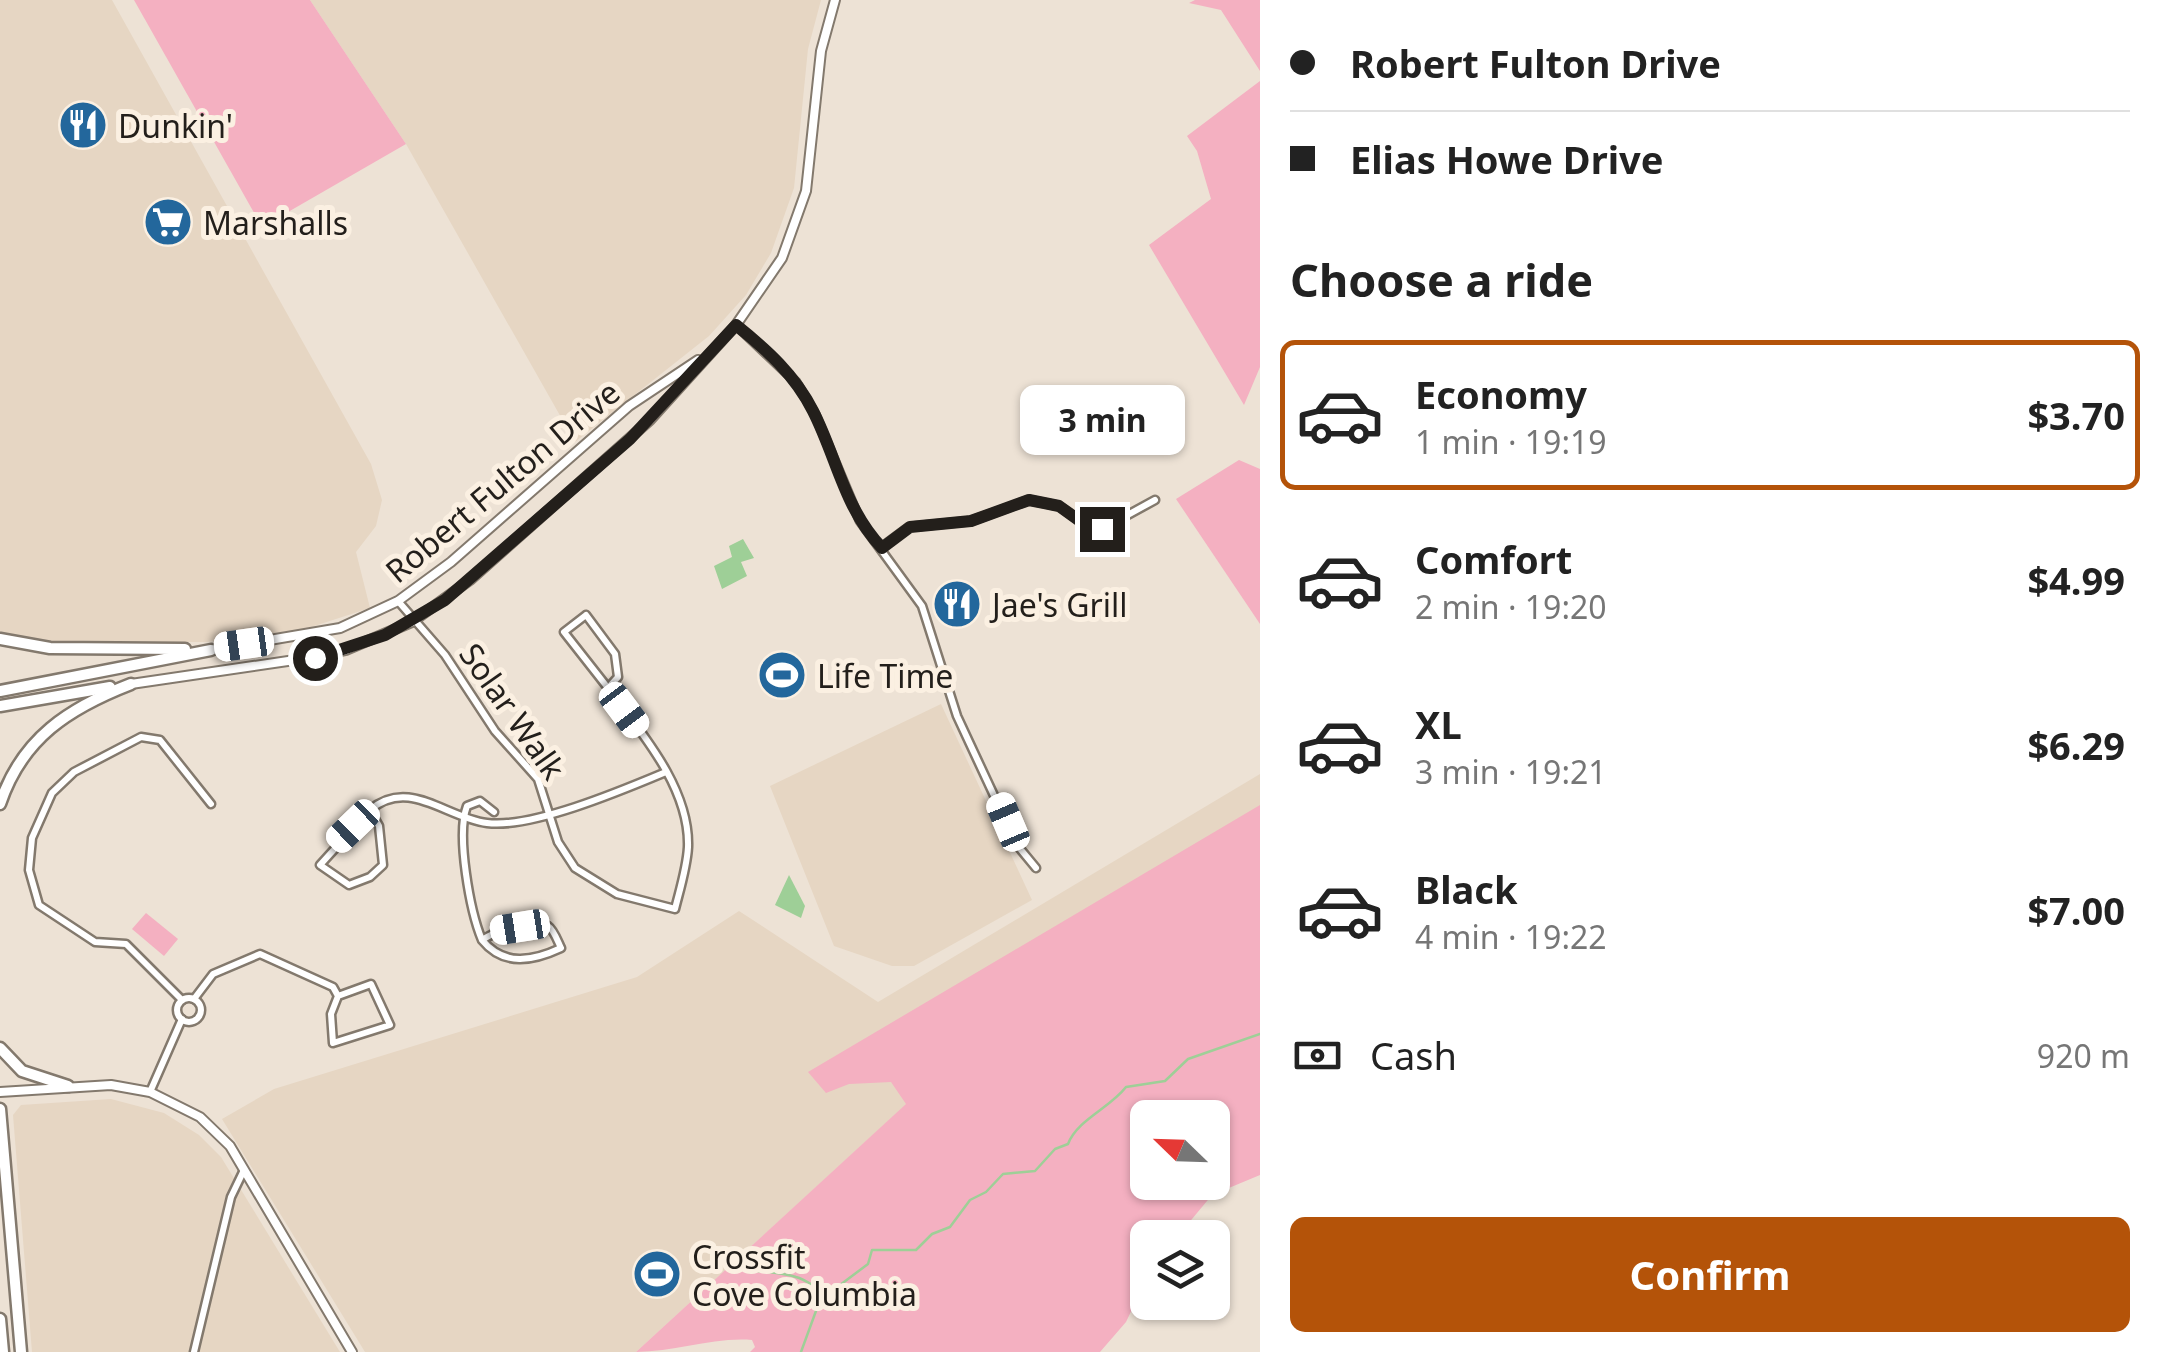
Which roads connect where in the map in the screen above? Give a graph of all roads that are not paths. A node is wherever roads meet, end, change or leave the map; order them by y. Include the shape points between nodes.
1 (835, 0) edge
2 (736, 325) junction
3 (702, 358) junction
4 (1156, 500) dead end
5 (882, 548) junction
6 (398, 601) junction
7 (412, 622) junction
8 (0, 639) edge
9 (211, 650) junction
10 (130, 684) junction
11 (608, 688) junction
12 (0, 690) edge
13 (0, 706) edge
14 (666, 772) junction
15 (0, 804) edge
16 (211, 804) dead end
17 (370, 810) junction
18 (494, 812) dead end
19 (550, 812) junction
20 (463, 816) junction
21 (1036, 868) dead end
22 (482, 940) junction
23 (338, 996) junction
24 (194, 999) junction
25 (182, 1000) junction
26 (182, 1020) junction
27 (0, 1048) edge
28 (68, 1086) junction
29 (0, 1092) edge
30 (150, 1092) junction
31 (0, 1109) edge
32 (244, 1169) junction
33 (0, 1320) edge
34 (3, 1352) edge
35 (21, 1352) edge
36 (194, 1352) edge
37 (352, 1352) edge

1 - 2 street, Robert Fulton Drive via 820,50 810,169 799,216 768,282
2 - 3 street, Robert Fulton Drive
2 - 5 street via 796,382 846,496
3 - 6 street, Robert Fulton Drive via 630,406
3 - 7 street, Robert Fulton Drive via 630,439 470,580
4 - 5 street via 1102,529 1048,502 1019,501 971,521 910,527
5 - 21 street via 922,606 957,716 1017,845
6 - 7 street, Solar Walk
6 - 9 street, Robert Fulton Drive via 340,628
7 - 10 street, Robert Fulton Drive via 315,658
7 - 19 street, Solar Walk via 445,655 495,731 532,771
8 - 9 main road via 50,648
9 - 12 main road
10 - 13 main road
10 - 15 main road via 56,720 23,756
11 - 11 street via 564,632 586,615 618,661 618,677
11 - 14 street
14 - 19 street
14 - 19 street, Solar Walk via 687,834 675,908 617,894 584,876 562,850
16 - 25 street via 150,735 62,781 42,808 32,838 29,870 40,904 90,940 132,948
17 - 17 street via 379,826 383,865 349,885 320,865
17 - 20 street via 383,800 411,797
18 - 20 street via 480,800
19 - 20 street via 492,824
20 - 22 street
22 - 22 street via 498,930 542,923 561,948 517,960
23 - 23 street via 333,1043 390,1025 372,984
23 - 24 street via 328,983 260,954 212,974
24 - 25 street
24 - 26 street via 199,1015
25 - 26 street
26 - 30 street
27 - 28 main road via 22,1071
28 - 29 street
28 - 30 street via 111,1084
30 - 32 street via 213,1128
31 - 35 main road
32 - 36 street via 231,1197
32 - 37 street
33 - 34 main road

